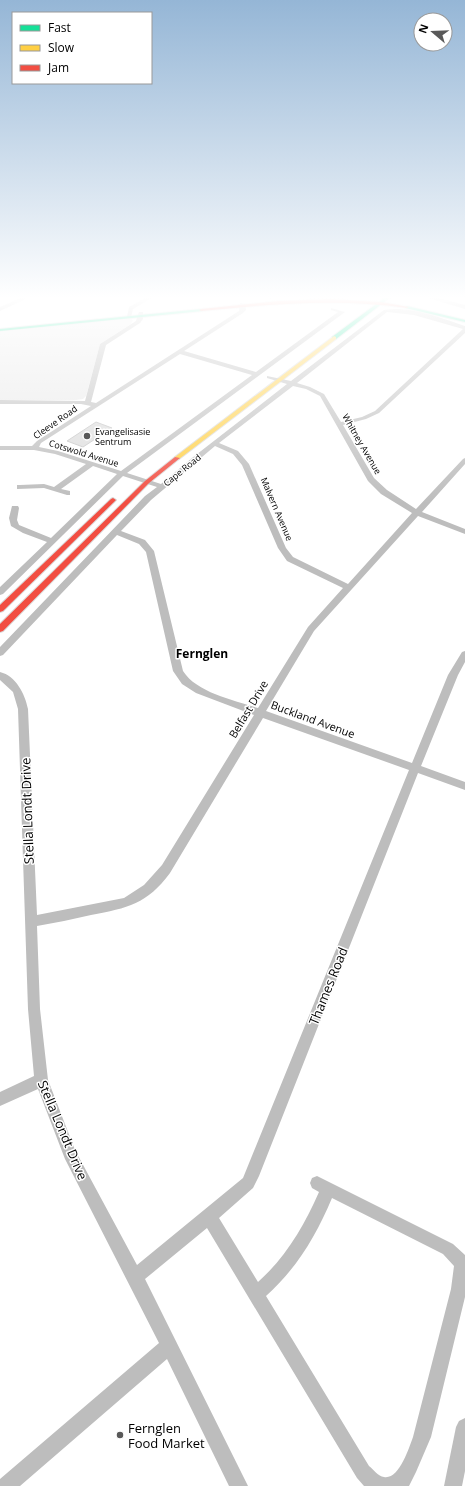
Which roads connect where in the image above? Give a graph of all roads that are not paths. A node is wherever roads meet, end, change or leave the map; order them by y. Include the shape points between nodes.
1 (98, 365) edge
2 (159, 365) edge
3 (226, 365) edge
4 (268, 365) edge
5 (284, 365) edge
6 (298, 365) edge
7 (316, 365) edge
8 (426, 365) edge
9 (256, 374) junction
10 (268, 377) junction
11 (280, 380) junction
12 (293, 383) junction
13 (0, 402) edge
14 (88, 402) junction
15 (96, 405) junction
16 (340, 424) junction
17 (184, 441) dead end
18 (215, 444) junction
19 (0, 448) edge
20 (34, 448) junction
21 (465, 460) edge
22 (91, 464) junction
23 (147, 469) dead end
24 (122, 473) junction
25 (132, 481) junction
26 (147, 482) junction
27 (161, 486) junction
28 (20, 487) dead end
29 (56, 489) junction
30 (67, 493) dead end
31 (119, 494) dead end
32 (14, 508) dead end
33 (417, 513) junction
34 (117, 532) junction
35 (465, 532) edge
36 (52, 541) junction
37 (348, 587) junction
38 (0, 592) edge
39 (0, 609) edge
40 (0, 629) edge
41 (0, 653) edge
42 (465, 654) edge
43 (0, 675) edge
44 (260, 713) junction
45 (415, 768) junction
46 (465, 786) edge
47 (31, 922) junction
48 (41, 1080) junction
49 (0, 1099) edge
50 (209, 1216) junction
51 (135, 1277) junction
52 (256, 1294) junction
53 (169, 1346) junction
54 (465, 1427) edge
55 (6, 1486) edge
56 (239, 1486) edge
57 (453, 1486) edge

1 - 14 street
2 - 15 street, Cleeve Road
3 - 9 street
4 - 9 street
5 - 10 main road, Cape Road
6 - 11 main road, Cape Road
7 - 12 street, Cape Road
8 - 16 street via 377,412
9 - 24 street
10 - 11 street, Whitney Avenue
10 - 17 main road, Cape Road
11 - 12 street, Whitney Avenue
11 - 26 main road, Cape Road
12 - 16 street, Whitney Avenue via 314,390 322,396
12 - 18 street, Cape Road
13 - 14 street
14 - 15 street
15 - 20 street, Cleeve Road via 42,440
16 - 33 street, Whitney Avenue via 377,486
18 - 27 street, Cape Road
18 - 37 street, Malvern Avenue via 235,452 243,460 282,548 290,559
19 - 20 street, Cotswold Avenue
20 - 22 street, Cotswold Avenue via 56,452
21 - 33 street, Belfast Drive
22 - 24 street, Cotswold Avenue
22 - 29 street
23 - 25 main road
24 - 25 street, Cotswold Avenue
24 - 36 street
25 - 26 street, Cotswold Avenue
26 - 27 street, Cotswold Avenue
26 - 40 main road, Cape Road
27 - 34 street, Cape Road
28 - 29 street via 41,486
29 - 30 street
31 - 39 main road
32 - 36 street via 15,525
33 - 35 street, Whitney Avenue
33 - 37 street, Belfast Drive
34 - 41 street, Cape Road
34 - 44 street, Buckland Avenue via 142,542 150,551 181,677 199,690
36 - 38 street
37 - 44 street, Belfast Drive via 310,629
42 - 45 street, Thames Road via 453,675
43 - 47 street, Stella Londt Drive via 16,687 23,709
44 - 45 street, Buckland Avenue
44 - 47 street, Belfast Drive via 166,870 152,886 125,903
45 - 46 street, Buckland Avenue
45 - 50 street, Thames Road via 254,1171 248,1183
47 - 48 street, Stella Londt Drive via 34,1009
48 - 49 street
48 - 51 street, Stella Londt Drive via 70,1154
50 - 51 street, Thames Road
50 - 52 street
51 - 53 street, Stella Londt Drive
52 - 52 street via 363,1472 383,1486 393,1486 402,1480 422,1437 459,1289 463,1267 460,1259 448,1249 322,1186 316,1218 300,1247 273,1279
53 - 55 street
53 - 56 street, Stella Londt Drive
54 - 57 street

